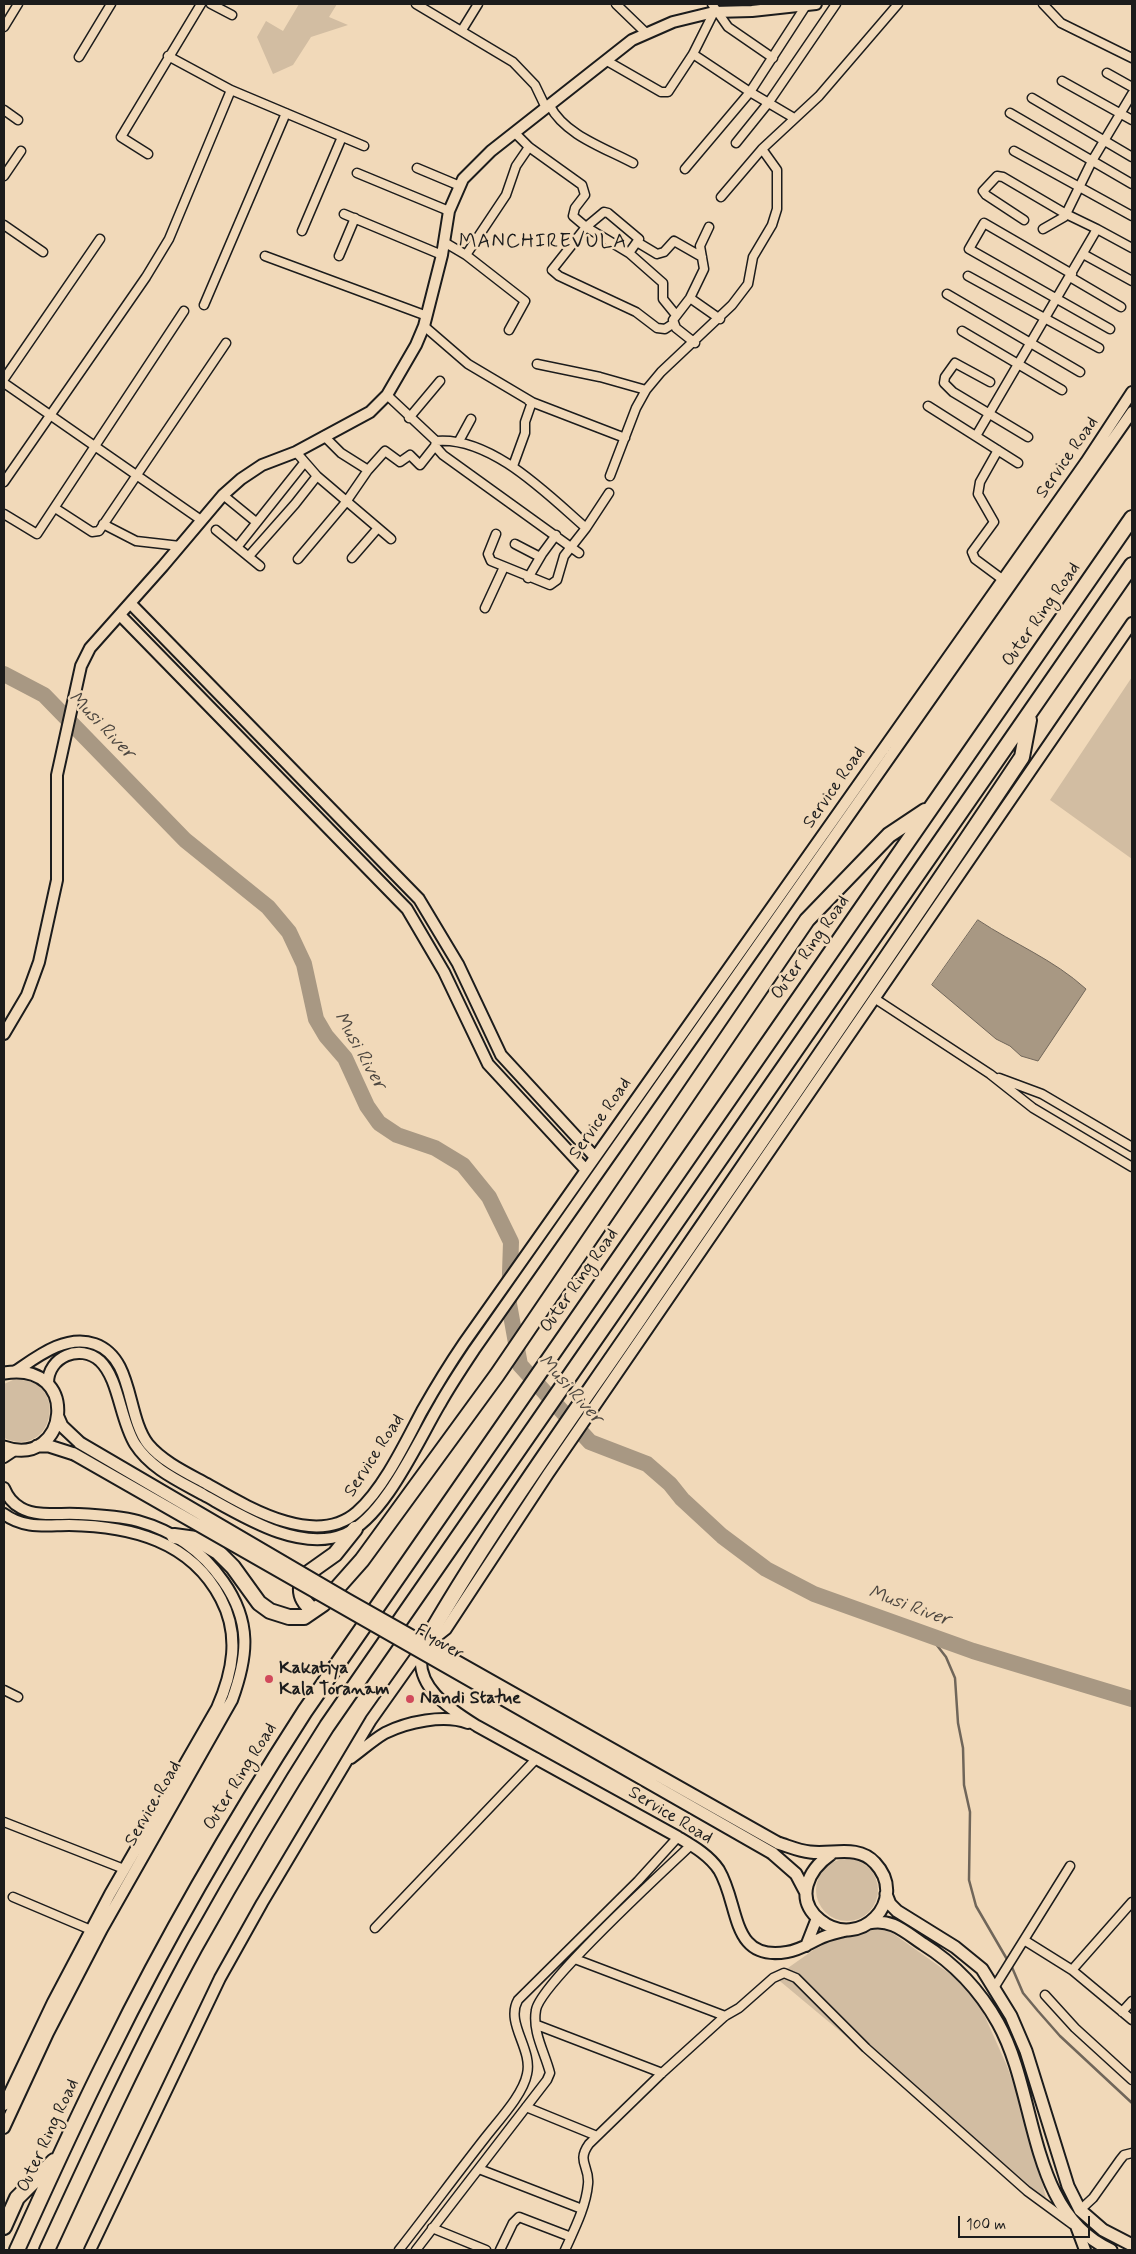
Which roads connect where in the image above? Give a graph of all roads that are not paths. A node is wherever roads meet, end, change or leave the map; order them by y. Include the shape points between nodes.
1 (18, 4) edge
2 (111, 4) edge
3 (201, 4) edge
4 (211, 4) edge
5 (416, 4) edge
6 (478, 4) edge
7 (616, 4) edge
8 (807, 4) edge
9 (816, 4) edge
10 (836, 4) edge
11 (898, 4) edge
12 (1043, 4) edge
13 (754, 7) edge
14 (739, 8) edge
15 (714, 9) edge
16 (232, 15) dead end
17 (4, 27) edge
18 (462, 30) junction
19 (646, 33) junction
20 (693, 54) junction
21 (168, 56) junction
22 (79, 57) dead end
23 (773, 58) junction
24 (1132, 58) edge
25 (607, 61) junction
26 (1107, 73) dead end
27 (1062, 82) dead end
28 (1132, 87) edge
29 (231, 90) junction
30 (750, 92) junction
31 (1132, 94) edge
32 (1032, 98) dead end
33 (768, 102) junction
34 (548, 107) junction
35 (4, 110) edge
36 (286, 113) junction
37 (1010, 113) dead end
38 (1121, 113) junction
39 (794, 118) junction
40 (18, 120) dead end
41 (1132, 120) edge
42 (515, 133) junction
43 (342, 137) junction
44 (1104, 141) junction
45 (736, 143) dead end
46 (364, 146) dead end
47 (529, 147) junction
48 (762, 149) junction
49 (1014, 150) dead end
50 (20, 151) dead end
51 (148, 154) dead end
52 (1132, 157) edge
53 (1092, 161) junction
54 (633, 163) dead end
55 (417, 168) dead end
56 (685, 169) dead end
57 (358, 173) dead end
58 (4, 176) edge
59 (1132, 184) edge
60 (460, 186) junction
61 (1079, 188) junction
62 (721, 197) dead end
63 (448, 211) junction
64 (344, 214) dead end
65 (1066, 214) junction
66 (1132, 216) edge
67 (355, 218) junction
68 (1024, 220) dead end
69 (4, 225) edge
70 (586, 227) junction
71 (709, 228) dead end
72 (1097, 229) junction
73 (1043, 230) dead end
74 (302, 231) dead end
75 (100, 239) dead end
76 (444, 242) junction
77 (637, 242) junction
78 (1132, 248) edge
79 (43, 252) dead end
80 (629, 253) junction
81 (442, 254) junction
82 (1083, 254) junction
83 (466, 255) junction
84 (265, 256) dead end
85 (339, 256) dead end
86 (702, 257) junction
87 (1071, 275) junction
88 (968, 276) dead end
89 (1132, 281) edge
90 (947, 294) dead end
91 (690, 298) junction
92 (1058, 299) junction
93 (204, 304) dead end
94 (1121, 307) dead end
95 (184, 311) dead end
96 (427, 316) junction
97 (720, 318) junction
98 (1046, 318) junction
99 (675, 319) junction
100 (424, 326) junction
101 (1110, 329) dead end
102 (509, 330) dead end
103 (962, 331) dead end
104 (695, 342) junction
105 (226, 343) dead end
106 (1031, 343) junction
107 (1100, 348) dead end
108 (537, 364) dead end
109 (1019, 364) junction
110 (1080, 372) dead end
111 (4, 381) edge
112 (440, 381) dead end
113 (990, 382) dead end
114 (646, 390) junction
115 (1062, 390) dead end
116 (1132, 392) edge
117 (510, 393) dead end
118 (388, 395) junction
119 (532, 402) junction
120 (928, 406) dead end
121 (1132, 412) edge
122 (989, 413) junction
123 (50, 416) junction
124 (409, 418) junction
125 (471, 419) dead end
126 (324, 436) junction
127 (976, 436) junction
128 (1028, 437) dead end
129 (625, 438) junction
130 (459, 441) junction
131 (435, 443) junction
132 (95, 447) junction
133 (998, 450) junction
134 (296, 452) junction
135 (304, 463) junction
136 (1018, 463) dead end
137 (513, 466) junction
138 (368, 470) junction
139 (136, 476) junction
140 (317, 476) junction
141 (610, 476) dead end
142 (4, 482) edge
143 (609, 493) dead end
144 (223, 495) junction
145 (346, 502) junction
146 (54, 508) junction
147 (4, 514) edge
148 (1132, 518) edge
149 (201, 520) junction
150 (256, 522) junction
151 (103, 524) junction
152 (378, 528) junction
153 (586, 528) junction
154 (216, 530) dead end
155 (496, 534) dead end
156 (556, 535) junction
157 (391, 538) dead end
158 (515, 544) dead end
159 (180, 546) junction
160 (238, 546) junction
161 (570, 547) junction
162 (579, 553) dead end
163 (249, 556) junction
164 (540, 557) junction
165 (352, 558) dead end
166 (298, 559) dead end
167 (1132, 565) edge
168 (260, 566) dead end
169 (504, 567) junction
170 (528, 578) junction
171 (1002, 579) junction
172 (130, 603) junction
173 (485, 608) dead end
174 (120, 615) junction
175 (1132, 623) edge
176 (1030, 714) junction
177 (932, 806) junction
178 (874, 998) junction
179 (4, 1034) edge
180 (990, 1074) junction
181 (1120, 1140) junction
182 (1132, 1147) edge
183 (1111, 1154) junction
184 (594, 1156) junction
185 (1132, 1167) edge
186 (585, 1169) junction
187 (7, 1373) edge
188 (48, 1383) junction
189 (58, 1417) junction
190 (38, 1446) junction
191 (7, 1452) edge
192 (542, 1471) junction
193 (4, 1488) edge
194 (4, 1514) edge
195 (355, 1528) junction
196 (174, 1536) junction
197 (313, 1610) junction
198 (422, 1648) junction
199 (4, 1690) edge
200 (18, 1697) dead end
201 (477, 1726) junction
202 (537, 1758) junction
203 (348, 1760) junction
204 (4, 1822) edge
205 (678, 1836) junction
206 (691, 1845) junction
207 (775, 1848) junction
208 (831, 1854) junction
209 (1070, 1866) dead end
210 (124, 1869) junction
211 (886, 1894) junction
212 (807, 1895) junction
213 (13, 1897) dead end
214 (1132, 1902) edge
215 (817, 1918) junction
216 (869, 1923) junction
217 (375, 1928) dead end
218 (91, 1930) junction
219 (844, 1930) junction
220 (1024, 1940) junction
221 (805, 1947) junction
222 (575, 1959) junction
223 (1072, 1970) junction
224 (994, 1988) junction
225 (1045, 1995) dead end
226 (1132, 2001) edge
227 (1122, 2012) junction
228 (725, 2016) junction
229 (1132, 2020) edge
230 (537, 2025) junction
231 (662, 2073) junction
232 (1132, 2080) edge
233 (4, 2105) edge
234 (526, 2107) junction
235 (4, 2128) edge
236 (597, 2136) junction
237 (1132, 2153) edge
238 (61, 2154) junction
239 (479, 2169) junction
240 (582, 2210) junction
241 (1080, 2210) junction
242 (1076, 2226) junction
243 (4, 2227) edge
244 (432, 2228) junction
245 (571, 2236) junction
246 (1132, 2246) edge
247 (17, 2250) edge
248 (47, 2250) edge
249 (90, 2250) edge
250 (399, 2250) edge
251 (416, 2250) edge
252 (486, 2250) edge
253 (500, 2250) edge
254 (565, 2250) edge
255 (1085, 2250) edge
256 (1111, 2250) edge

1 - 17 street
2 - 22 street
3 - 21 street
4 - 16 street
5 - 18 street
6 - 18 street
7 - 19 street
8 - 9 main road
8 - 13 main road
8 - 23 street
10 - 33 street
11 - 39 street via 818,96
12 - 24 street via 1061,23
13 - 14 main road
14 - 15 main road
15 - 19 main road
15 - 20 street
15 - 23 street via 728,26
18 - 34 street via 513,62 535,85
19 - 25 main road
20 - 25 street via 670,91 664,93
20 - 30 street
21 - 29 street
21 - 51 street via 121,137
23 - 30 street
25 - 34 main road
26 - 28 street
27 - 38 street
29 - 36 street
29 - 123 street via 169,239
30 - 33 street
30 - 56 street
31 - 38 street
32 - 44 street
33 - 39 street
33 - 45 street
34 - 42 main road
34 - 54 street via 572,130
35 - 40 street
36 - 43 street
36 - 93 street
37 - 53 street
38 - 41 street
38 - 44 street
39 - 48 street
42 - 47 street
42 - 60 main road via 491,151
43 - 46 street
43 - 74 street
44 - 52 street
44 - 53 street
47 - 70 street via 582,186 585,195 573,216
47 - 83 street via 516,166 506,195
48 - 62 street
48 - 97 street via 779,177 775,218 754,257 748,284
49 - 61 street
50 - 58 street
53 - 59 street
53 - 61 street
55 - 60 street
57 - 63 street
60 - 63 main road
61 - 65 street
61 - 66 street
63 - 76 main road
64 - 67 street
65 - 68 street via 997,176 982,191
65 - 72 street
65 - 73 street
67 - 81 street
67 - 85 street
69 - 79 street
70 - 77 street via 606,212 639,240
70 - 80 street
70 - 99 street via 554,266 554,273 636,312 657,328 665,329
71 - 86 street via 700,246
72 - 78 street
72 - 82 street
75 - 111 street
76 - 81 main road
76 - 83 street
77 - 80 street
77 - 86 street via 660,254 674,241
80 - 99 street via 663,283 663,299
81 - 96 main road
82 - 87 street
82 - 89 street
83 - 102 street via 525,301
84 - 96 street
86 - 91 street via 704,269
87 - 92 street
87 - 92 street via 984,223 969,249
87 - 94 street
88 - 98 street
90 - 106 street
91 - 97 street
91 - 99 street
92 - 98 street
92 - 101 street
95 - 132 street
96 - 100 main road
97 - 104 street
98 - 106 street
98 - 107 street
99 - 104 street via 676,328
100 - 118 main road
100 - 119 street via 468,364
103 - 109 street
104 - 114 street
105 - 139 street
106 - 109 street
106 - 110 street
108 - 114 street
109 - 115 street
109 - 122 street
111 - 123 street
112 - 124 street
113 - 122 street via 955,363 944,384
114 - 129 street
116 - 171 main road, Service Road
117 - 119 street
118 - 124 street
118 - 126 main road via 370,412
119 - 129 street
119 - 137 street
120 - 127 street
121 - 195 main road, Service Road via 474,1350 394,1484
122 - 127 street
122 - 128 street
123 - 132 street
123 - 142 street
124 - 131 street
125 - 130 street
126 - 134 main road
126 - 138 street via 341,453
127 - 133 street
129 - 141 street
130 - 131 street
130 - 137 street
131 - 138 street via 420,465 410,455 400,462 385,451
131 - 156 street via 443,455
132 - 139 street
132 - 146 street
133 - 136 street
133 - 171 street via 980,482 978,494 994,522 972,552 975,559
134 - 135 street
134 - 144 main road via 250,472
135 - 140 street
135 - 150 street
137 - 153 street
138 - 145 street
139 - 149 street
139 - 151 street
140 - 145 street
140 - 163 street
143 - 153 street
144 - 149 main road
144 - 150 street
145 - 152 street
145 - 166 street
146 - 147 street via 37,534
146 - 151 street via 92,532 98,531
148 - 177 highway, Outer Ring Road
149 - 159 main road
150 - 160 street
151 - 159 street via 136,541
152 - 157 street
152 - 165 street
153 - 161 street
154 - 160 street
155 - 169 street via 488,556
156 - 161 street
156 - 164 street
158 - 164 street
159 - 172 main road
160 - 163 street
161 - 162 street
161 - 170 street via 554,584
163 - 168 street
164 - 170 street
167 - 176 highway
169 - 170 street
169 - 173 street
171 - 184 main road, Service Road
172 - 174 main road
172 - 184 main road via 419,899 458,964 501,1055
174 - 179 main road via 90,648 81,666 58,775 57,880 39,962 27,995
174 - 186 main road via 406,909 444,972 488,1064
175 - 178 main road
176 - 192 highway via 1022,757 882,967 610,1361
176 - 248 highway via 358,1680 259,1835 159,2015
177 - 197 highway via 889,835 807,920 497,1374 362,1560 323,1604
177 - 238 highway, Outer Ring Road via 341,1656 236,1821 139,1994
178 - 180 street
178 - 192 main road via 654,1323
180 - 181 street via 1042,1094
180 - 183 street via 1033,1108
181 - 182 street
181 - 183 street
183 - 185 street
184 - 186 main road, Service Road
186 - 187 main road, Service Road via 464,1343 365,1504 342,1522 296,1524 259,1512 159,1455 137,1424 118,1364 96,1344 69,1343
187 - 188 main road via 38,1376
188 - 189 main road via 55,1393
188 - 195 main road, Service Road via 50,1369 61,1358 77,1353 93,1356 107,1370 135,1444 164,1472 256,1524 286,1534 332,1538
189 - 190 main road via 55,1429
189 - 207 main road, Flyover, bridge via 62,1426 80,1443
190 - 191 main road
190 - 207 main road, Flyover, bridge via 74,1454
192 - 198 highway via 451,1598
193 - 196 main road, Service Road via 11,1501 29,1511 137,1521
194 - 210 main road, Service Road via 26,1525 104,1528 154,1539 186,1555 202,1569 226,1608 234,1651 224,1693
195 - 197 highway via 336,1554 304,1576 301,1591
196 - 197 highway via 196,1539 218,1552 259,1603 270,1611 289,1617 304,1617
196 - 235 main road, Service Road via 194,1548 213,1567 234,1601 246,1638 239,1680 218,1726 97,1938
198 - 201 main road, Service Road via 419,1664 432,1690 449,1708
198 - 203 main road, Service Road via 371,1720
199 - 200 street
201 - 202 main road, Service Road
201 - 203 main road, Service Road via 462,1720 402,1726 384,1734
202 - 205 main road, Service Road
202 - 217 street
203 - 249 main road, Service Road via 220,1978
204 - 210 street
205 - 206 main road, Service Road
205 - 250 street via 518,2000 514,2016 525,2048 527,2075 512,2103
206 - 221 main road, Service Road via 718,1869 728,1889 741,1935 749,1945 760,1952 773,1954
206 - 222 street
207 - 208 main road, Flyover
207 - 212 main road, Flyover via 796,1874
208 - 211 main road via 854,1851 874,1862 884,1877
208 - 212 main road via 817,1864 808,1878
209 - 220 street
210 - 218 main road, Service Road
211 - 216 main road via 878,1915
211 - 224 main road via 897,1911 955,1947 982,1969
212 - 215 main road
213 - 218 street
214 - 223 street
215 - 219 main road via 826,1925
215 - 221 main road
216 - 219 main road via 858,1929
216 - 242 main road via 881,1920 892,1923 945,1958 972,1983 999,2024 1016,2065 1055,2196
218 - 233 main road, Service Road
219 - 221 main road, Service Road
220 - 223 street
220 - 224 street
222 - 228 street
222 - 230 street via 540,2000 536,2011
223 - 227 street
224 - 241 main road via 1026,2051 1068,2186
225 - 232 street via 1075,2028
226 - 227 street
227 - 229 street
228 - 231 street
228 - 242 street via 784,1973 796,1978 866,2048 1027,2191
230 - 231 street
230 - 234 street via 550,2073
231 - 236 street
234 - 236 street
234 - 239 street
236 - 240 street via 582,2158 588,2185
237 - 241 street via 1124,2155 1093,2198
238 - 243 highway via 17,2198
238 - 247 highway, Outer Ring Road
239 - 240 street
239 - 244 street
240 - 245 street
241 - 246 main road via 1103,2230
242 - 255 main road
242 - 256 main road via 1095,2243
244 - 251 street
244 - 252 street
245 - 253 street via 519,2217
245 - 254 street

